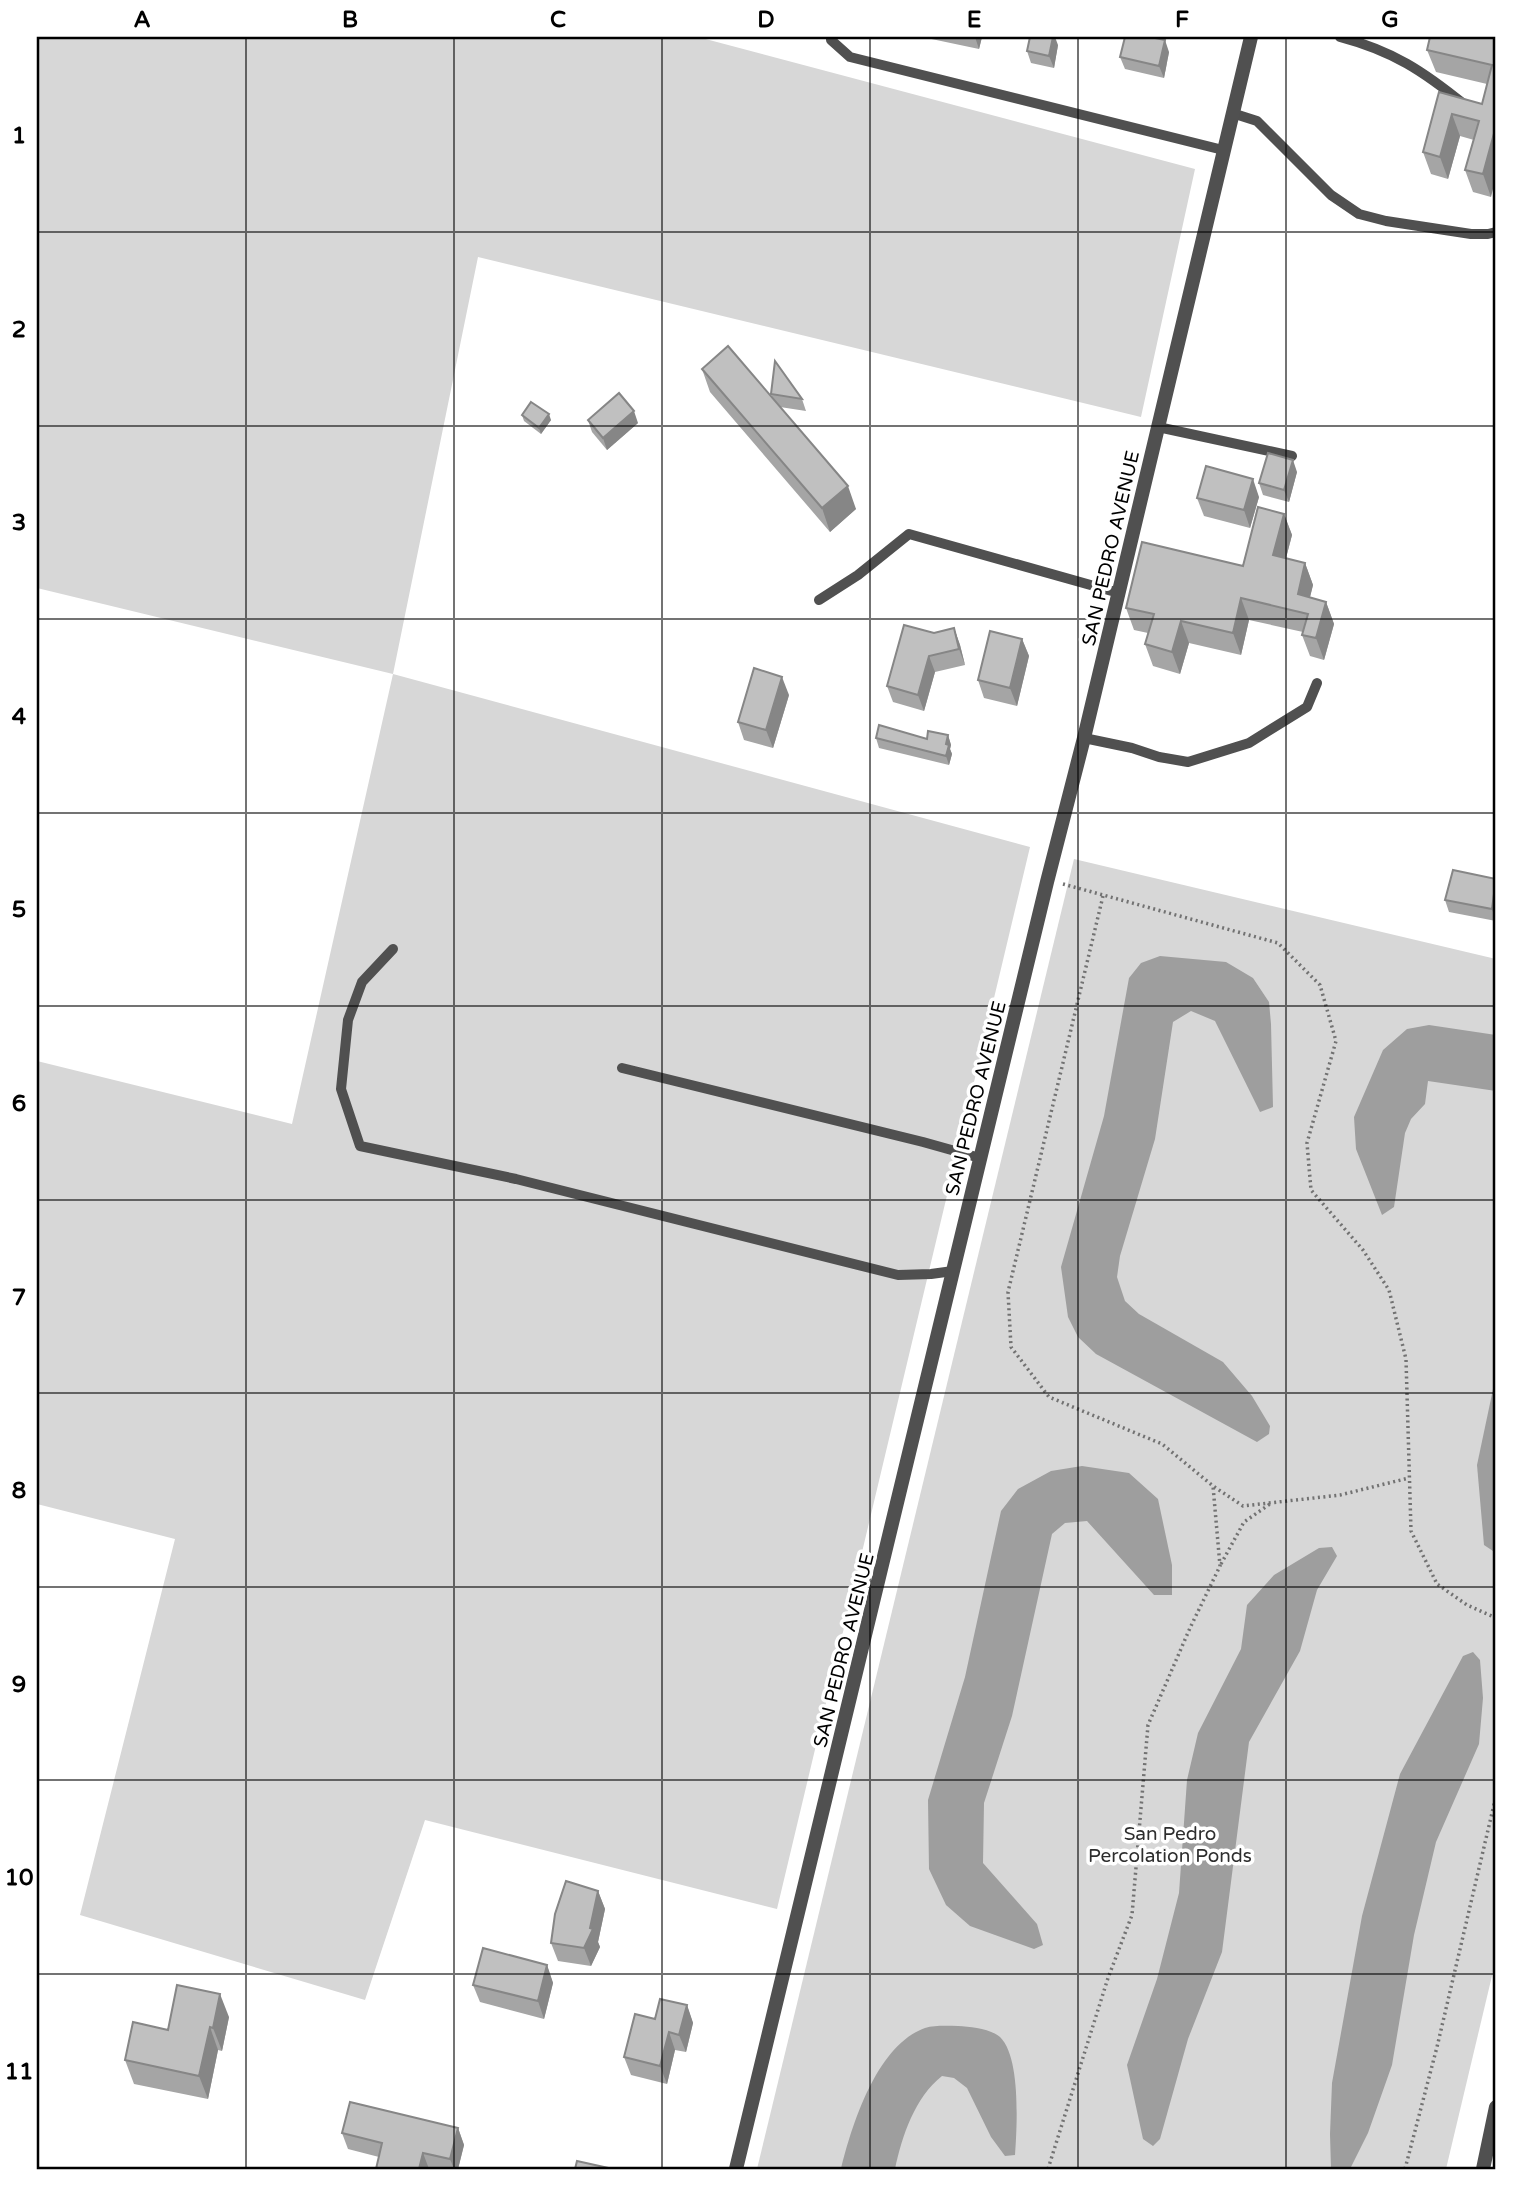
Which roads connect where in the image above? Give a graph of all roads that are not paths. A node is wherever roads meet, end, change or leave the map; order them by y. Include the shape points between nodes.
1 (831, 37) edge
2 (1251, 37) edge
3 (1340, 37) edge
4 (1469, 108) edge
5 (1232, 113) junction
6 (1223, 150) junction
7 (1496, 232) edge
8 (1158, 427) junction
9 (1292, 456) dead end
10 (1119, 593) junction
11 (819, 600) dead end
12 (1317, 684) dead end
13 (1084, 738) junction
14 (393, 949) dead end
15 (622, 1068) dead end
16 (980, 1158) junction
17 (953, 1271) junction
18 (1496, 2107) edge
19 (736, 2169) edge
20 (1483, 2169) edge

1 - 6 lane via 849,57
2 - 5 street, SAN PEDRO AVENUE
3 - 4 lane via 1399,57
5 - 6 street, SAN PEDRO AVENUE
5 - 7 lane via 1257,121 1331,195 1359,214 1471,234
6 - 8 street, SAN PEDRO AVENUE
8 - 9 lane
8 - 10 street, SAN PEDRO AVENUE
10 - 11 lane via 909,534
10 - 13 street, SAN PEDRO AVENUE
12 - 13 lane via 1307,707 1249,743 1188,762
13 - 16 street, SAN PEDRO AVENUE
14 - 17 lane via 362,982 348,1020 341,1089 360,1146 516,1179 898,1275
15 - 16 lane
16 - 17 street, SAN PEDRO AVENUE
17 - 19 street, SAN PEDRO AVENUE
18 - 20 street

